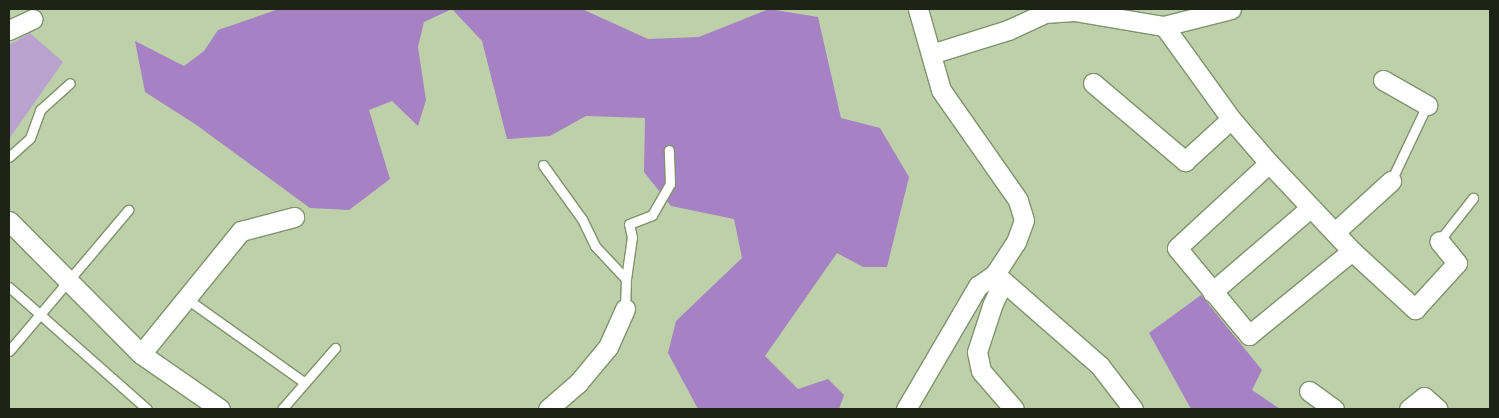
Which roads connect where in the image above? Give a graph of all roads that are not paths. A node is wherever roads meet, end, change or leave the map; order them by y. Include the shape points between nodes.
1 (918, 9) edge
2 (1231, 9) edge
3 (31, 14) edge
4 (1164, 26) junction
5 (9, 30) edge
6 (932, 54) junction
7 (1382, 80) dead end
8 (70, 83) dead end
9 (1093, 83) dead end
10 (1427, 105) joint
11 (1231, 119) junction
12 (669, 150) dead end
13 (9, 157) edge
14 (1269, 163) junction
15 (543, 164) dead end
16 (1391, 181) joint
17 (1473, 198) dead end
18 (1311, 207) junction
19 (128, 210) dead end
20 (294, 217) dead end
21 (9, 221) edge
22 (1335, 232) junction
23 (1439, 241) joint
24 (1352, 251) junction
25 (999, 278) junction
26 (626, 279) junction
27 (68, 281) junction
28 (9, 287) edge
29 (1212, 292) junction
30 (187, 299) junction
31 (625, 309) joint
32 (39, 314) junction
33 (335, 348) dead end
34 (9, 351) edge
35 (141, 354) junction
36 (304, 382) junction
37 (1309, 391) dead end
38 (147, 409) edge
39 (220, 409) edge
40 (282, 409) edge
41 (548, 409) edge
42 (906, 409) edge
43 (1014, 409) edge
44 (1133, 409) edge
45 (1334, 409) edge
46 (1409, 409) edge
47 (1438, 409) edge

1 - 6 street
2 - 4 street
3 - 5 street
4 - 6 street via 1074,11 1045,14 1008,30
4 - 11 street
6 - 25 street via 941,90 1018,200 1024,220
7 - 10 street
8 - 13 lane via 40,110 30,138
9 - 11 street via 1186,161
10 - 16 lane
11 - 14 street
12 - 26 lane via 670,184 652,216 629,224 632,237
14 - 18 street
14 - 29 street via 1177,248
15 - 26 lane via 582,218 595,246
16 - 22 street
17 - 23 lane
18 - 22 street
18 - 29 street
19 - 27 lane
20 - 30 street via 241,231
21 - 27 street
22 - 24 street
23 - 24 street via 1456,262 1416,309
24 - 29 street via 1249,335
25 - 42 street via 978,286
25 - 43 street via 977,352 981,371
25 - 44 street via 1100,366
26 - 31 lane
27 - 32 lane
27 - 35 street
28 - 32 lane
30 - 35 street
30 - 36 lane
31 - 41 street via 608,347 578,383
32 - 34 lane
32 - 38 lane
33 - 36 lane
35 - 39 street
36 - 40 lane
37 - 45 street
46 - 47 street via 1424,397

